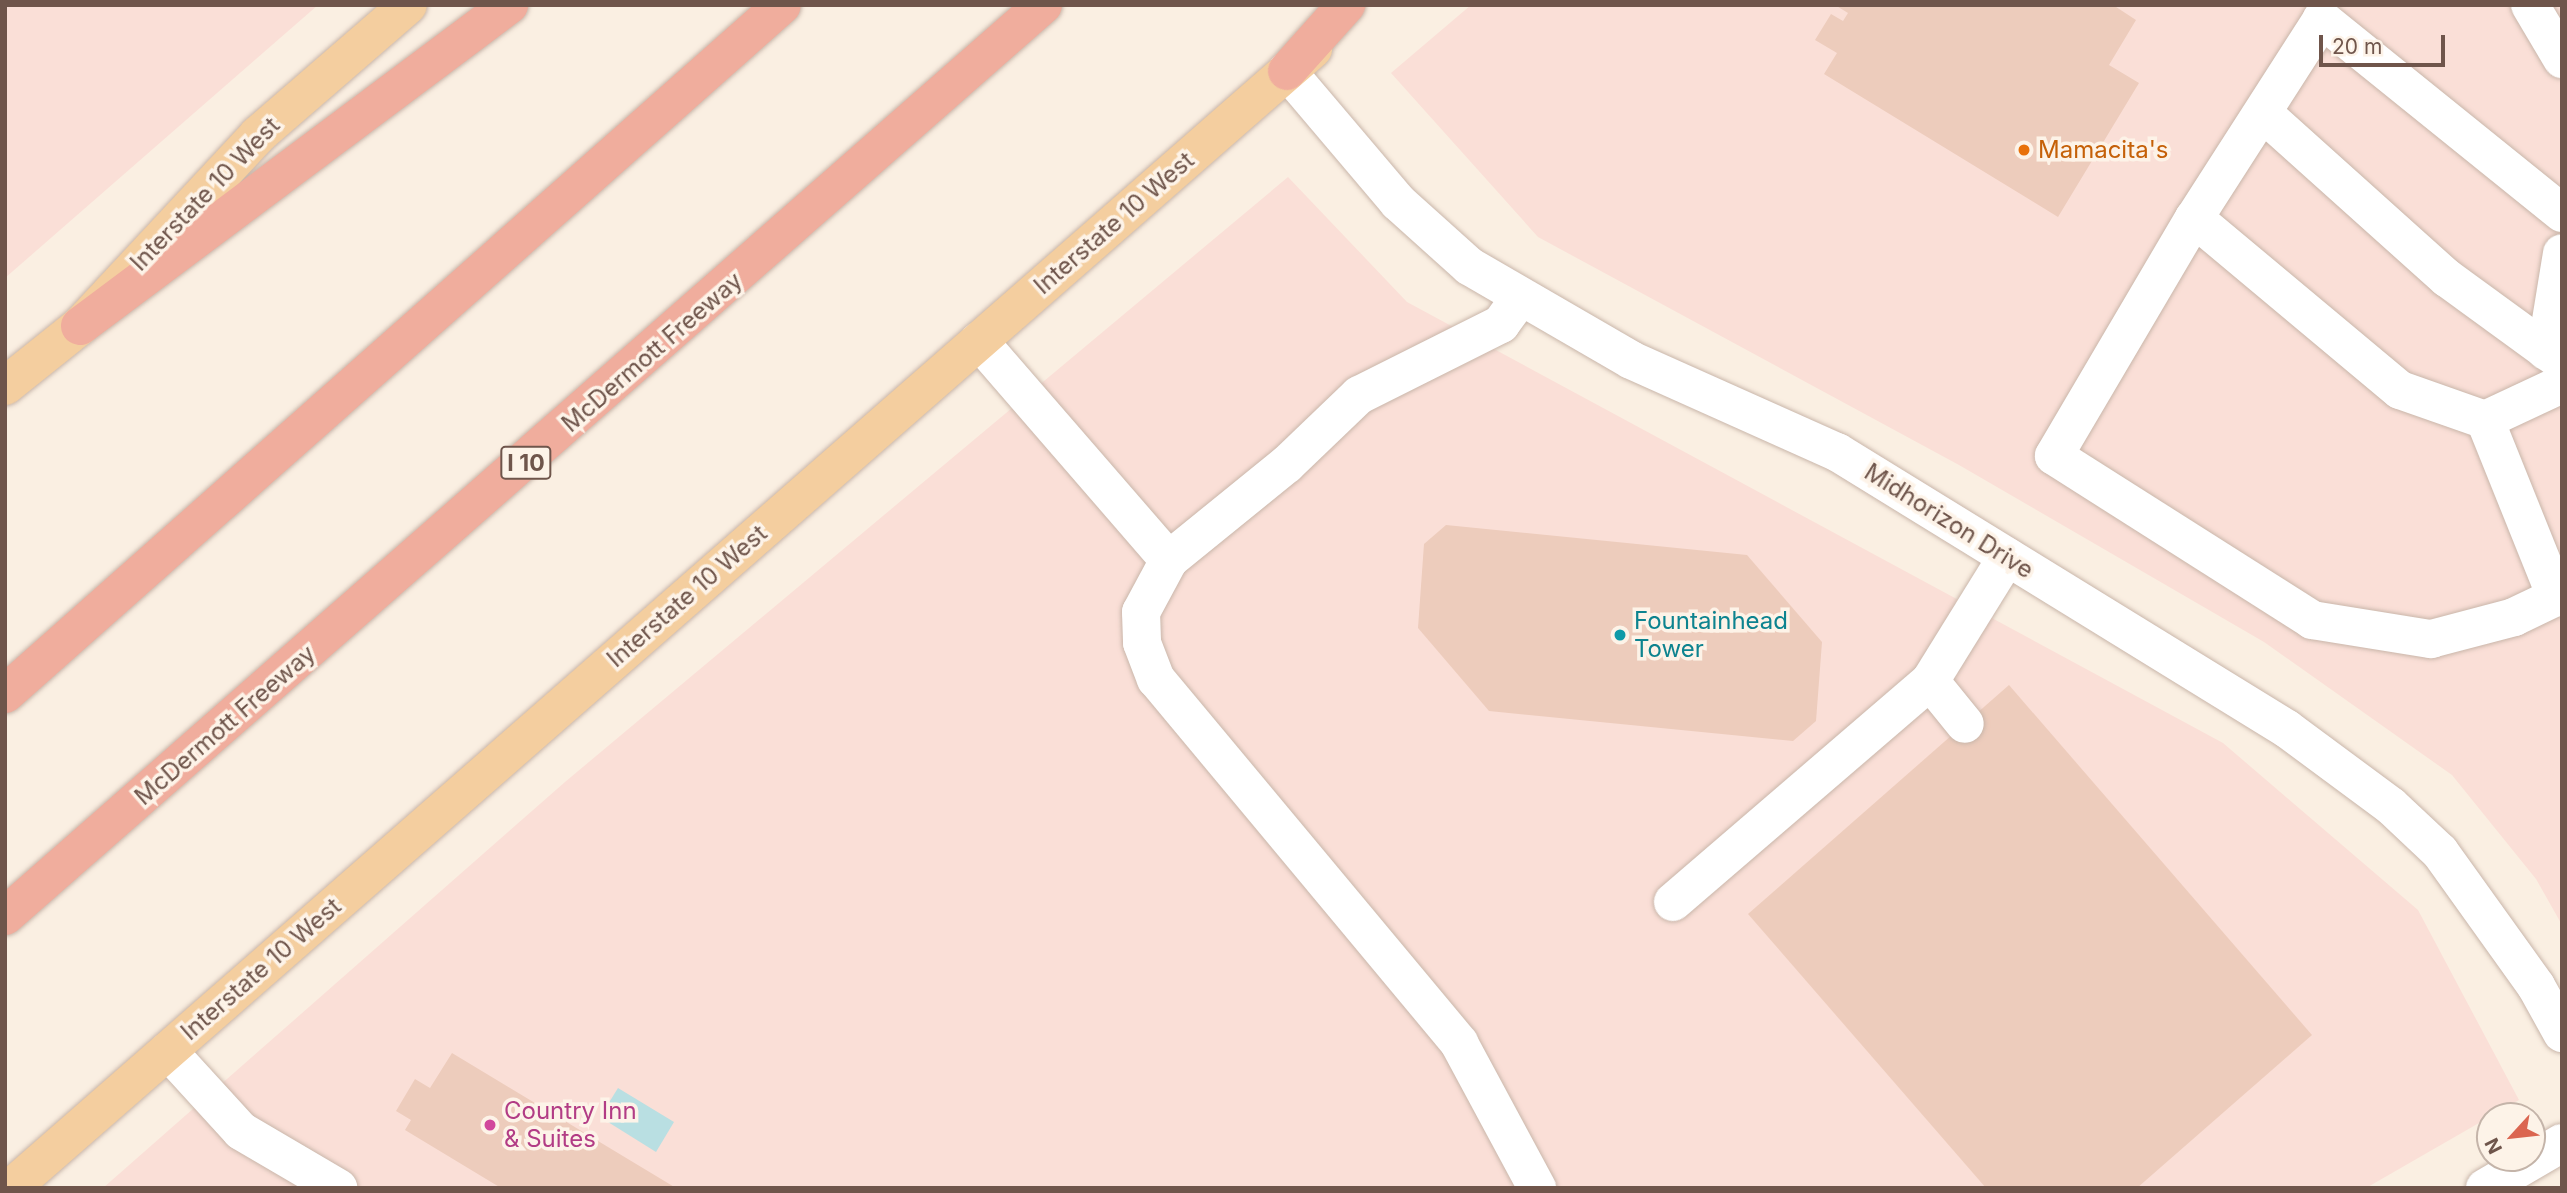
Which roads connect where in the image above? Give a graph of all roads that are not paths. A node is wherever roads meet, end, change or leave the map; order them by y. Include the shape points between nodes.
1 (408, 5) edge
2 (509, 5) edge
3 (782, 5) edge
4 (1043, 5) edge
5 (1346, 5) edge
6 (1364, 5) edge
7 (2530, 5) edge
8 (2562, 59) edge
9 (1287, 71) junction
10 (2264, 114) junction
11 (2562, 212) edge
12 (2194, 218) junction
13 (2562, 253) edge
14 (1519, 299) junction
15 (80, 326) junction
16 (979, 341) junction
17 (2557, 366) edge
18 (5, 386) edge
19 (2485, 420) junction
20 (2007, 557) junction
21 (1169, 560) junction
22 (2559, 595) edge
23 (1930, 681) junction
24 (5, 694) edge
25 (1965, 724) dead end
26 (1673, 902) dead end
27 (5, 916) edge
28 (2562, 1033) edge
29 (168, 1051) junction
30 (2562, 1143) edge
31 (11, 1188) edge
32 (338, 1188) edge
33 (1537, 1188) edge
34 (2485, 1188) edge

1 - 15 main road, Interstate 10 West via 258,135
2 - 15 highway
3 - 24 highway
4 - 27 highway, McDermott Freeway / I 10
5 - 9 highway
6 - 9 main road, Interstate 10 West
7 - 8 street
9 - 14 street, Midhorizon Drive via 1398,202 1469,266
9 - 16 main road, Interstate 10 West
10 - 11 street via 2322,19
10 - 12 street
10 - 17 street via 2447,278
12 - 19 street via 2400,390
12 - 22 street via 2054,456 2312,620 2431,639 2514,617
13 - 17 street
14 - 20 street, Midhorizon Drive via 1631,360 1837,453
14 - 21 street via 1493,329 1359,395 1287,464
15 - 18 main road, Interstate 10 West
16 - 21 street
16 - 29 main road, Interstate 10 West
17 - 19 street
19 - 22 street
20 - 23 street
20 - 28 street, Midhorizon Drive via 2287,729 2390,806 2440,852 2536,986
21 - 33 street via 1141,612 1142,643 1156,679 1459,1043
23 - 25 street
23 - 26 street
29 - 31 main road, Interstate 10 West
29 - 32 street via 241,1131
30 - 34 street

